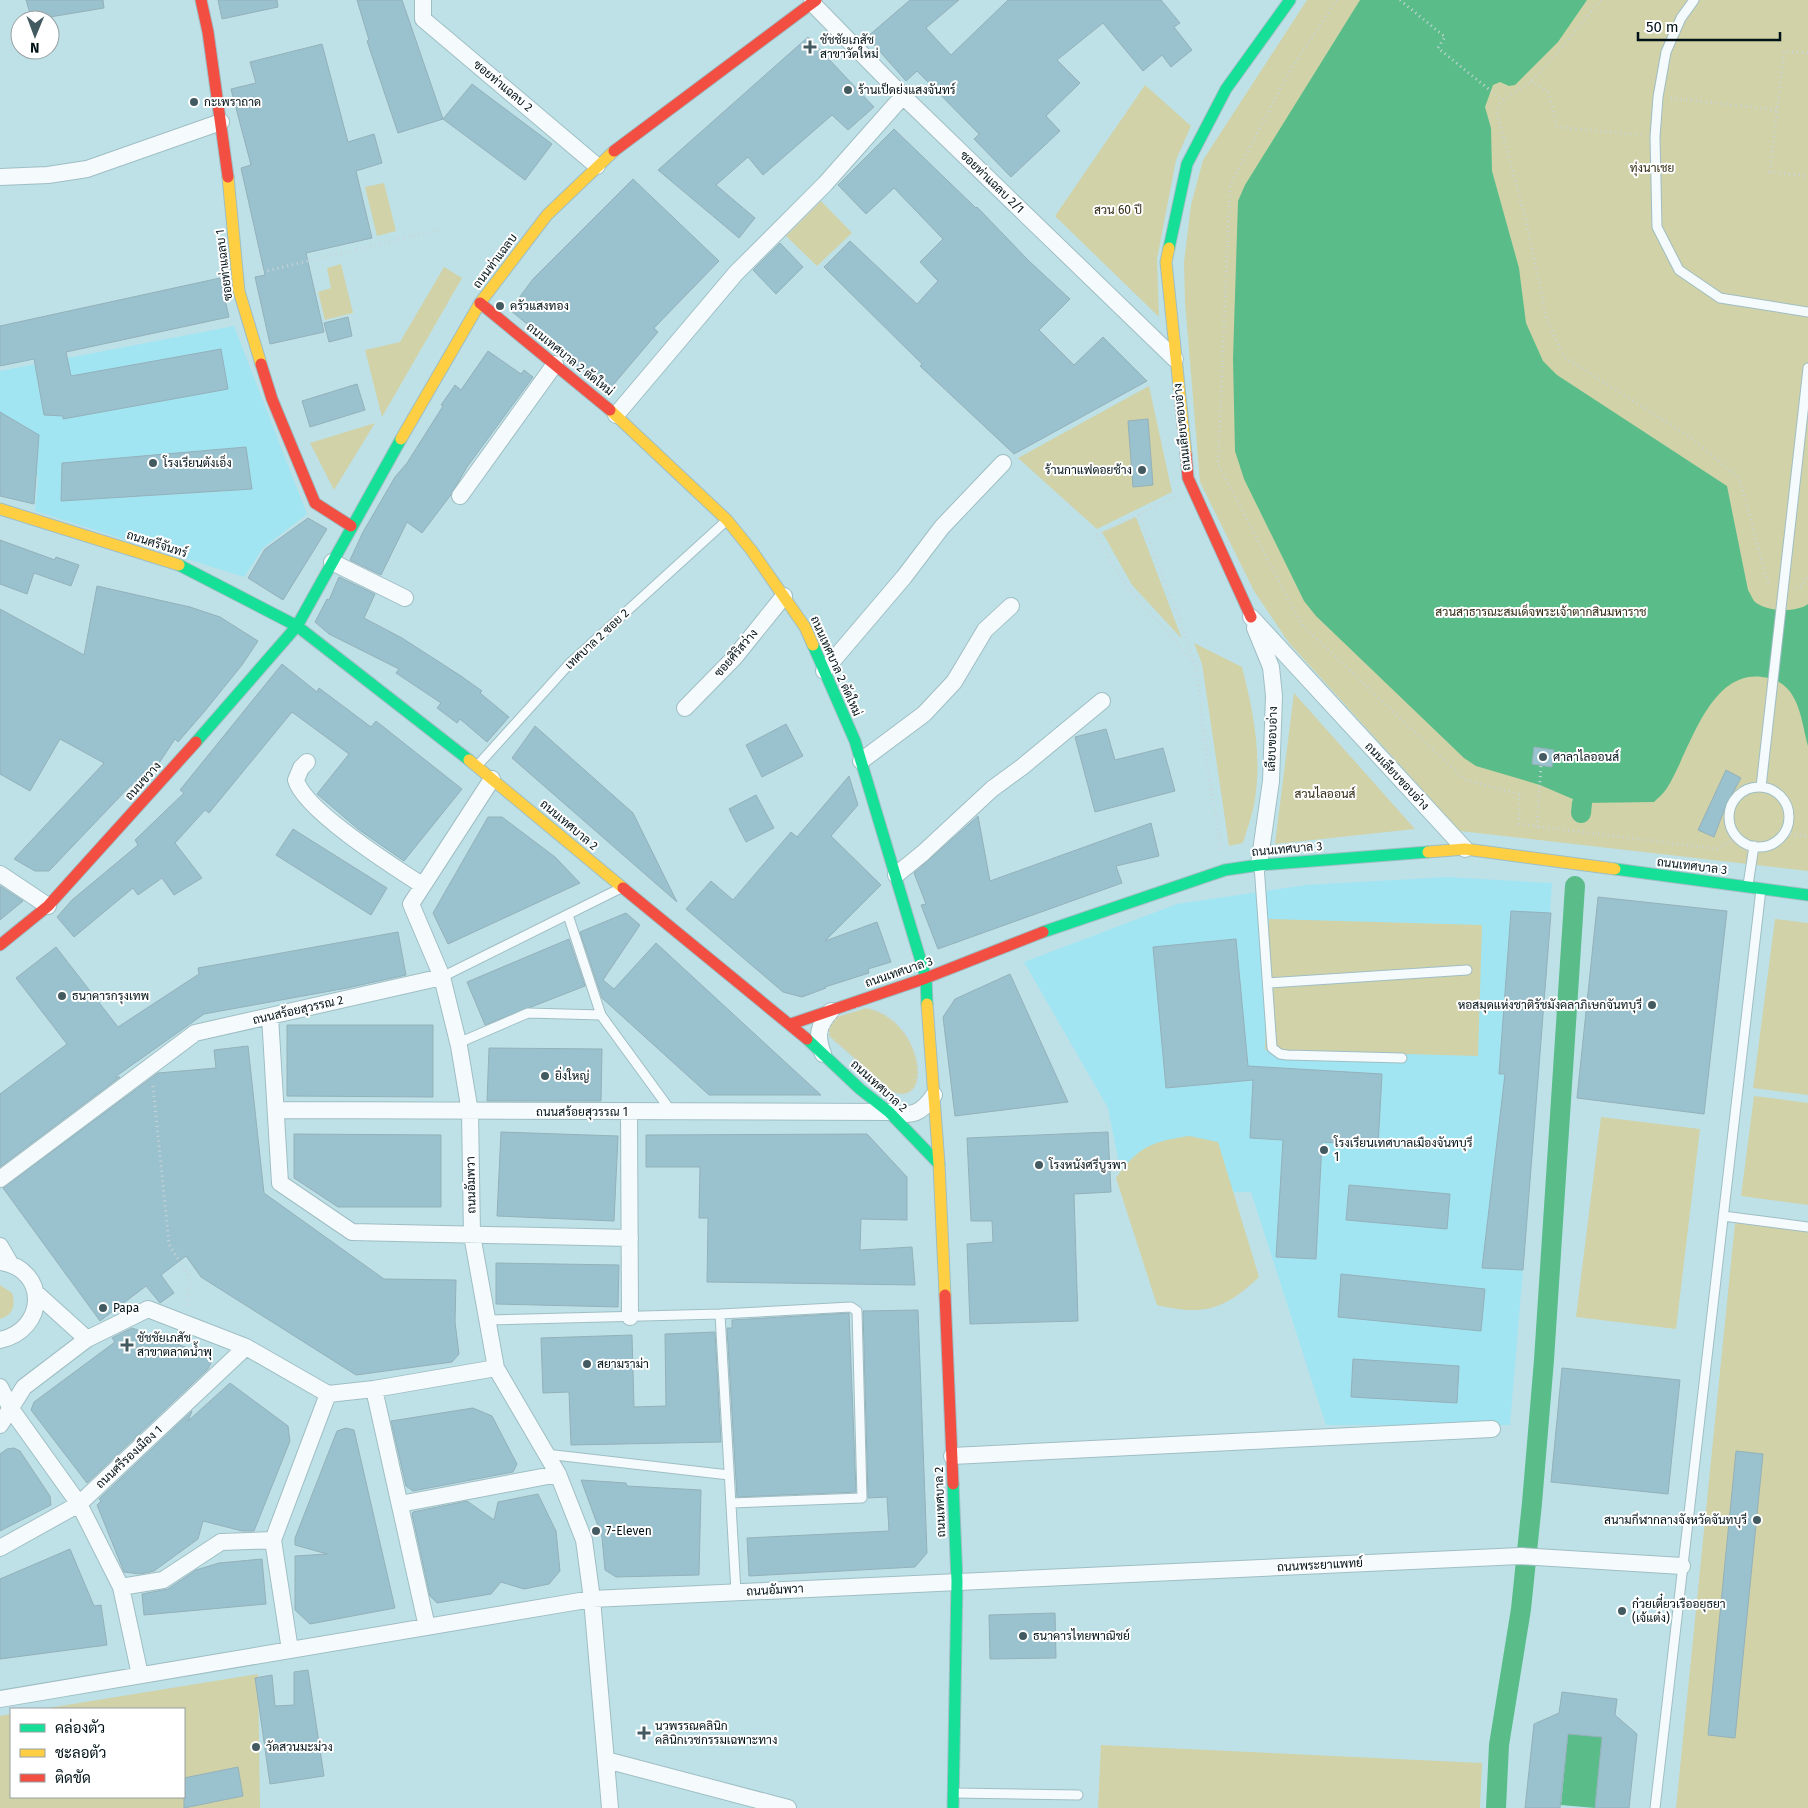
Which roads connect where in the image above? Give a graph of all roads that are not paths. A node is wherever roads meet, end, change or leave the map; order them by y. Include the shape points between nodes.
1 (201, 0) edge
2 (424, 0) edge
3 (1290, 0) edge
4 (1694, 0) edge
5 (814, 2) edge
6 (903, 96) junction
7 (221, 122) junction
8 (597, 166) junction
9 (0, 177) edge
10 (480, 303) junction
11 (1808, 312) edge
12 (1175, 359) junction
13 (555, 364) junction
14 (1808, 368) edge
15 (616, 415) junction
16 (1003, 463) dead end
17 (460, 496) dead end
18 (0, 509) edge
19 (727, 520) junction
20 (351, 526) junction
21 (332, 562) junction
22 (784, 596) junction
23 (406, 598) dead end
24 (1010, 606) dead end
25 (1251, 617) junction
26 (297, 626) junction
27 (824, 671) junction
28 (1102, 701) dead end
29 (685, 708) dead end
30 (861, 761) junction
31 (307, 762) dead end
32 (477, 766) junction
33 (492, 779) junction
34 (1761, 786) junction
35 (1754, 846) junction
36 (1465, 849) junction
37 (1259, 865) junction
38 (0, 874) edge
39 (896, 875) junction
40 (422, 885) junction
41 (622, 888) junction
42 (1747, 888) junction
43 (1761, 889) junction
44 (1808, 895) edge
45 (48, 906) junction
46 (568, 915) junction
47 (0, 945) edge
48 (1467, 970) dead end
49 (442, 977) junction
50 (926, 978) junction
51 (1268, 983) junction
52 (868, 997) junction
53 (901, 1001) dead end
54 (915, 1009) dead end
55 (831, 1011) junction
56 (602, 1015) junction
57 (270, 1016) junction
58 (791, 1024) junction
59 (927, 1026) junction
60 (459, 1046) junction
61 (823, 1054) junction
62 (1402, 1058) dead end
63 (934, 1094) junction
64 (276, 1110) junction
65 (470, 1112) junction
66 (629, 1112) junction
67 (672, 1112) junction
68 (889, 1112) junction
69 (939, 1164) junction
70 (0, 1179) edge
71 (1723, 1216) junction
72 (1808, 1227) edge
73 (472, 1235) junction
74 (630, 1238) junction
75 (0, 1246) edge
76 (5, 1262) edge
77 (36, 1293) junction
78 (720, 1314) junction
79 (630, 1317) junction
80 (487, 1320) junction
81 (87, 1339) junction
82 (0, 1340) edge
83 (246, 1347) junction
84 (496, 1368) junction
85 (0, 1387) edge
86 (374, 1389) junction
87 (328, 1394) junction
88 (10, 1409) junction
89 (0, 1425) edge
90 (1492, 1429) dead end
91 (546, 1454) junction
92 (952, 1456) junction
93 (558, 1474) junction
94 (729, 1475) junction
95 (732, 1503) junction
96 (79, 1504) junction
97 (400, 1504) junction
98 (273, 1540) junction
99 (0, 1548) edge
100 (1682, 1566) junction
101 (957, 1581) junction
102 (122, 1587) junction
103 (736, 1592) junction
104 (592, 1599) junction
105 (427, 1627) junction
106 (290, 1650) junction
107 (140, 1675) junction
108 (0, 1699) edge
109 (606, 1760) junction
110 (954, 1793) junction
111 (1078, 1795) dead end
112 (610, 1808) edge
113 (788, 1808) edge
114 (953, 1808) edge
115 (1655, 1808) edge

1 - 7 street, ซอยท่าแฉลบ 1
2 - 8 street, ซอยท่าแฉลบ 2 via 423,19
3 - 12 street, ถนนเลียบขอบอ่าง via 1226,89 1187,164 1166,262
4 - 11 lane via 1681,18 1666,52 1658,97 1654,137 1657,227 1679,270 1720,298
5 - 6 street, ซอยท่าแฉลบ 2/1
5 - 8 street, ถนนท่าแฉลบ
6 - 12 street, ซอยท่าแฉลบ 2/1
6 - 15 street via 824,184 736,273
7 - 9 street via 87,169 48,176
7 - 20 street, ซอยท่าแฉลบ 1 via 239,291 272,399 316,502
8 - 10 street, ถนนท่าแฉลบ via 547,215
10 - 13 street, ถนนเทศบาล 2 ตัดใหม่
10 - 20 street, ถนนท่าแฉลบ
12 - 25 street, ถนนเลียบขอบอ่าง via 1188,478
13 - 15 street, ถนนเทศบาล 2 ตัดใหม่
13 - 17 street
14 - 34 lane
15 - 19 street, ถนนเทศบาล 2 ตัดใหม่
16 - 27 street via 942,527
18 - 26 street, ถนนศรีจันทร์ via 50,522 188,568
19 - 22 street, ถนนเทศบาล 2 ตัดใหม่
19 - 32 lane, เทศบาล 2 ซอย 2 via 571,662
20 - 21 street, ถนนท่าแฉลบ
21 - 23 street
21 - 26 street, ถนนท่าแฉลบ
22 - 27 street, ถนนเทศบาล 2 ตัดใหม่ via 805,627
22 - 29 street, ซอยศิริสว่าง via 734,658
24 - 30 street via 985,630 954,682 924,714
25 - 36 street, ถนนเลียบขอบอ่าง
25 - 37 street, เลียบขอบอ่าง via 1271,667 1274,696 1270,781
26 - 32 street, ถนนเทศบาล 2
26 - 45 street, ถนนขวาง
27 - 30 street, ถนนเทศบาล 2 ตัดใหม่
28 - 39 street via 992,789
30 - 39 street, ถนนเทศบาล 2 ตัดใหม่
31 - 40 street via 296,780 307,797 367,849
32 - 33 street, ถนนเทศบาล 2
33 - 40 street, ถนนอัมพวา
33 - 41 street, ถนนเทศบาล 2
34 - 35 lane via 1740,794 1730,807 1729,822 1736,836
34 - 35 lane via 1771,789 1786,802 1790,816 1785,833 1772,844
35 - 42 lane
36 - 37 street, ถนนเทศบาล 3
36 - 42 street, ถนนเทศบาล 3
37 - 50 street, ถนนเทศบาล 3 via 1225,870 1071,921
37 - 51 lane
38 - 45 street
39 - 50 street, ถนนเทศบาล 2 ตัดใหม่
40 - 49 street, ถนนอัมพวา via 411,904
41 - 46 lane, ถนนสร้อยสุวรรณ 2
41 - 58 street, ถนนเทศบาล 2
42 - 43 street, ถนนเทศบาล 3
43 - 44 street, ถนนเทศบาล 3
43 - 71 lane
45 - 47 street, ถนนขวาง
46 - 49 lane, ถนนสร้อยสุวรรณ 2
46 - 56 lane
48 - 51 lane
49 - 57 street, ถนนสร้อยสุวรรณ 2
49 - 60 street, ถนนอัมพวา
50 - 52 street, ถนนเทศบาล 3
50 - 59 street, ถนนเทศบาล 2 ตัดใหม่
51 - 62 lane via 1272,1048 1280,1054
52 - 53 street
52 - 55 street, ถนนเทศบาล 3
54 - 59 street via 922,1014
55 - 58 street, ถนนเทศบาล 3
55 - 61 street via 818,1031
56 - 60 lane via 528,1013 463,1040
56 - 67 lane
57 - 64 street
57 - 70 street, ถนนสร้อยสุวรรณ 2 via 195,1033
58 - 61 street, ถนนเทศบาล 2
59 - 63 street, ถนนเทศบาล 2 ตัดใหม่
60 - 65 street, ถนนอัมพวา
61 - 68 street, ถนนเทศบาล 2
63 - 68 street, ถนนสร้อยสุวรรณ 1 via 925,1108 916,1112
63 - 69 street, ถนนเทศบาล 2 ตัดใหม่
64 - 65 street, ถนนสร้อยสุวรรณ 1
64 - 73 street via 280,1183 352,1232
65 - 66 street, ถนนสร้อยสุวรรณ 1
65 - 73 street, ถนนอัมพวา
66 - 67 street, ถนนสร้อยสุวรรณ 1
66 - 74 street
67 - 68 street, ถนนสร้อยสุวรรณ 1
68 - 69 street, ถนนเทศบาล 2
69 - 92 street, ถนนเทศบาล 2
71 - 72 lane
71 - 100 lane
73 - 74 street
73 - 80 street, ถนนอัมพวา
74 - 79 street
75 - 76 street
76 - 77 street via 26,1275
77 - 81 street
77 - 82 street via 32,1320 12,1338
78 - 79 lane
78 - 94 lane
78 - 95 lane via 851,1307 857,1311 862,1498
79 - 80 lane
80 - 84 street, ถนนอัมพวา
81 - 83 street via 148,1309
81 - 88 street via 24,1387
83 - 87 street
83 - 96 street, ถนนศรีรองเมือง 1
84 - 86 street
84 - 91 street, ถนนอัมพวา
85 - 88 street
86 - 87 street
86 - 97 street
87 - 98 street
88 - 89 street
88 - 96 street
90 - 92 street
91 - 93 street, ถนนอัมพวา
91 - 94 lane
92 - 101 street, ถนนเทศบาล 2
93 - 97 street
93 - 104 street, ถนนอัมพวา via 584,1540
94 - 95 lane
95 - 103 lane
96 - 99 street, ถนนศรีรองเมือง 1
96 - 102 street
97 - 105 street
98 - 102 street via 221,1542 163,1580
98 - 106 street
100 - 101 street, ถนนพระยาแพทย์ via 1526,1556
100 - 115 lane
101 - 103 street, ถนนอัมพวา
101 - 110 street, ถนนเทศบาล 2
102 - 107 street
103 - 104 street, ถนนอัมพวา
104 - 105 street, ถนนอัมพวา
104 - 109 street, ถนนอัมพวา
105 - 106 street, ถนนอัมพวา
106 - 107 street, ถนนอัมพวา
107 - 108 street, ถนนอัมพวา
109 - 112 street, ถนนอัมพวา
109 - 113 street
110 - 111 lane
110 - 114 street, ถนนเทศบาล 2

